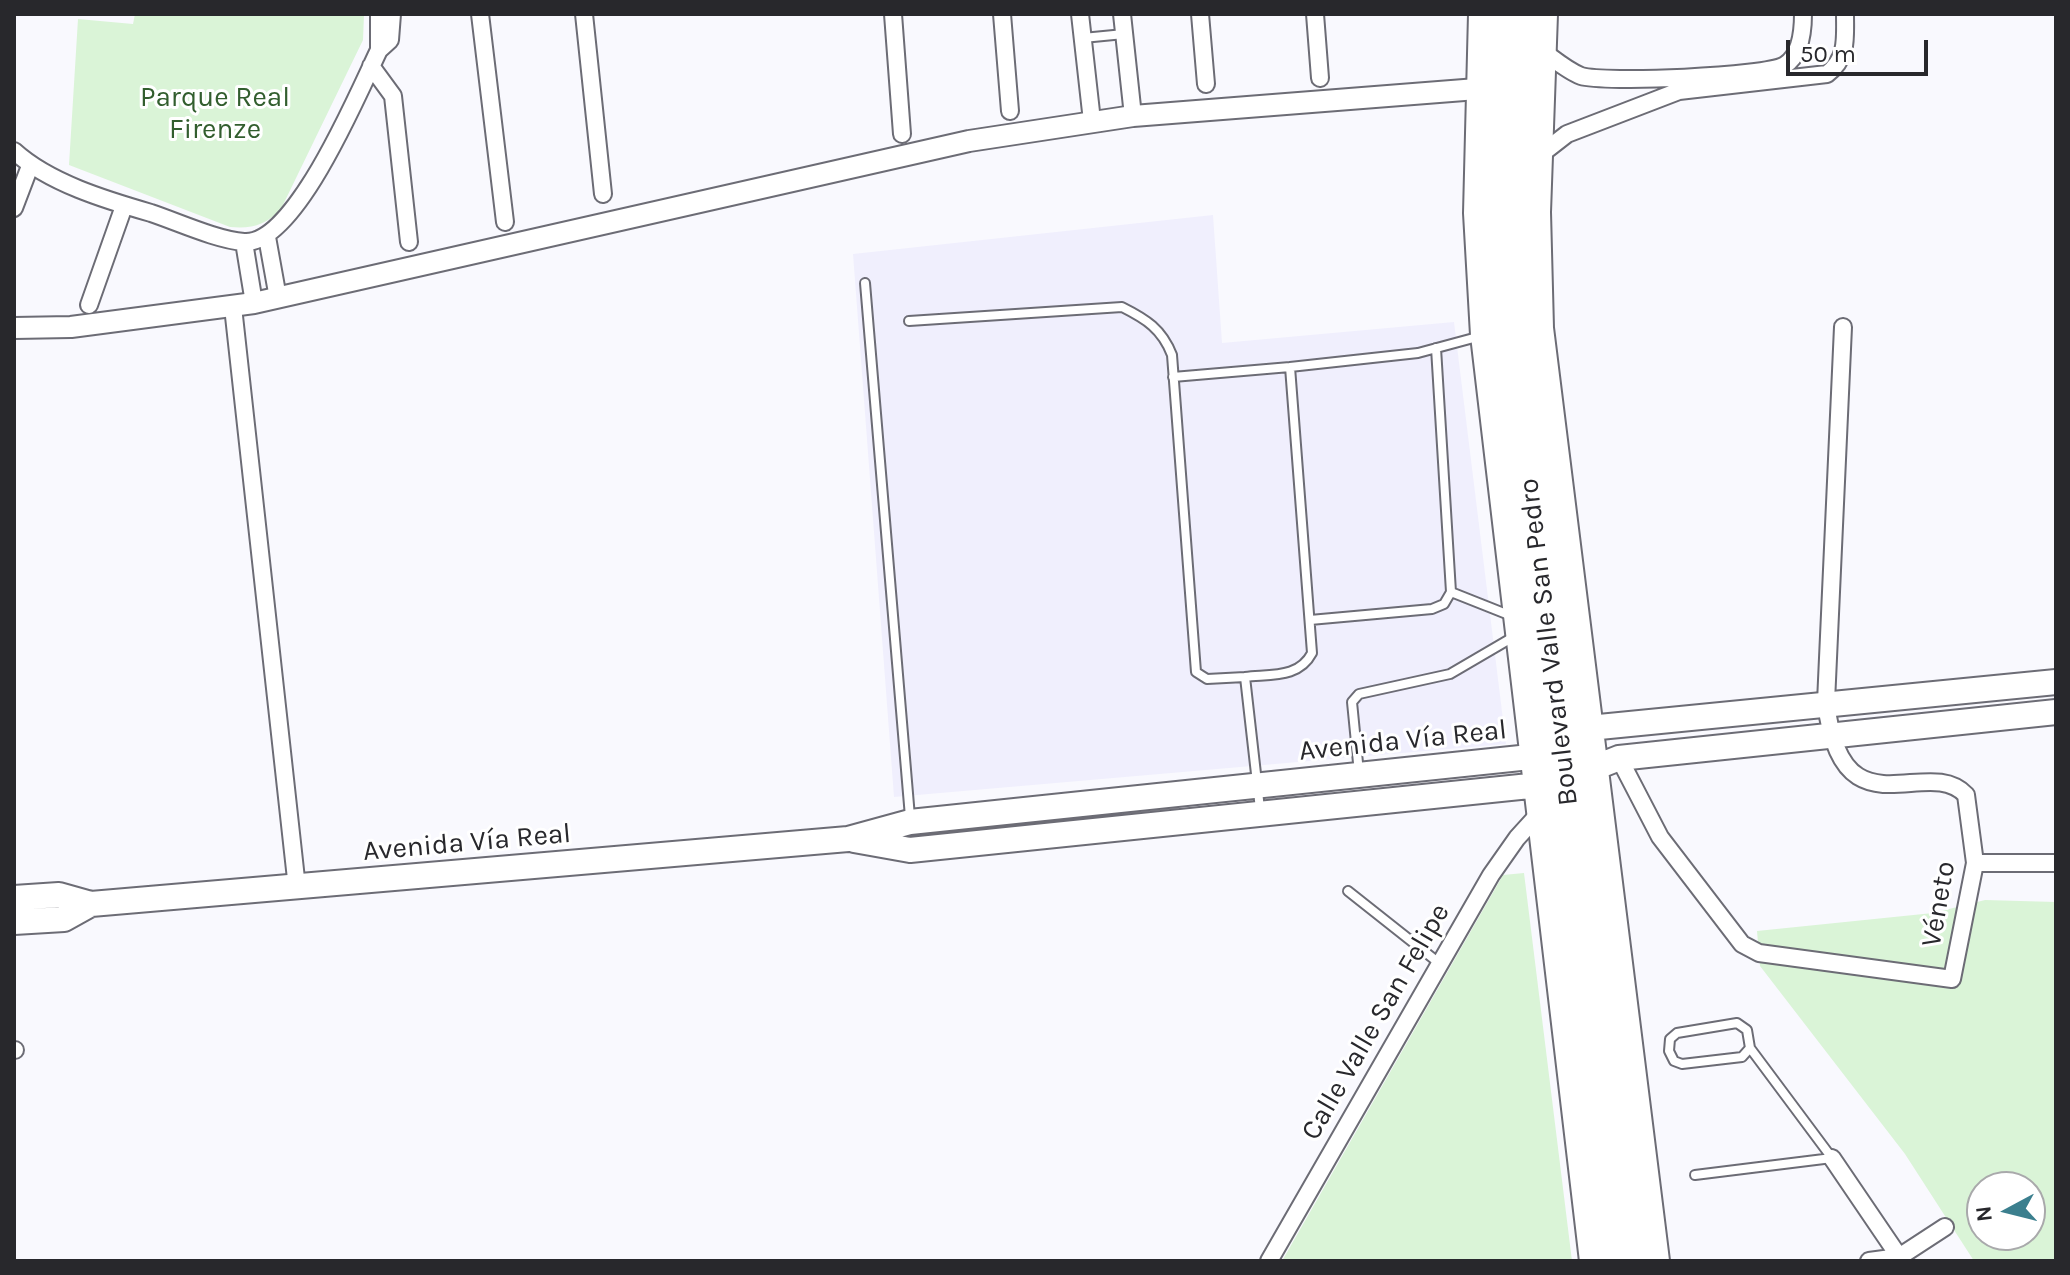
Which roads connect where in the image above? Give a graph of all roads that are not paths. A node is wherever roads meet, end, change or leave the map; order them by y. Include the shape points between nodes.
1 (379, 14) edge
2 (392, 14) edge
3 (480, 14) edge
4 (584, 14) edge
5 (893, 14) edge
6 (1002, 14) edge
7 (1080, 14) edge
8 (1122, 14) edge
9 (1200, 14) edge
10 (1315, 14) edge
11 (1481, 14) edge
12 (1501, 14) edge
13 (1524, 14) edge
14 (1545, 14) edge
15 (1803, 14) edge
16 (1845, 14) edge
17 (1124, 34) junction
18 (1083, 39) junction
19 (379, 50) junction
20 (1544, 52) junction
21 (371, 66) junction
22 (1320, 78) dead end
23 (1206, 84) dead end
24 (1477, 89) junction
25 (1010, 111) dead end
26 (1133, 116) junction
27 (1092, 121) junction
28 (902, 134) dead end
29 (14, 151) edge
30 (1540, 155) junction
31 (30, 166) junction
32 (603, 194) dead end
33 (124, 206) junction
34 (14, 208) edge
35 (505, 222) dead end
36 (267, 237) junction
37 (244, 242) junction
38 (409, 242) dead end
39 (865, 283) dead end
40 (278, 298) junction
41 (254, 303) junction
42 (89, 305) dead end
43 (233, 307) junction
44 (909, 321) dead end
45 (1843, 327) dead end
46 (14, 328) edge
47 (1483, 335) junction
48 (1436, 348) junction
49 (1290, 367) junction
50 (1173, 377) junction
51 (1451, 592) junction
52 (1310, 620) junction
53 (1515, 627) junction
54 (1245, 677) junction
55 (2056, 682) edge
56 (1826, 702) junction
57 (2056, 712) edge
58 (1830, 735) junction
59 (1560, 744) junction
60 (1619, 758) junction
61 (1359, 776) junction
62 (1565, 778) junction
63 (1256, 787) junction
64 (1261, 814) junction
65 (1537, 816) junction
66 (910, 822) junction
67 (848, 839) junction
68 (910, 850) junction
69 (1975, 863) junction
70 (2056, 863) edge
71 (297, 888) junction
72 (1348, 891) dead end
73 (14, 898) edge
74 (91, 904) junction
75 (14, 922) edge
76 (1439, 963) junction
77 (1750, 1048) junction
78 (1607, 1114) junction
79 (1832, 1158) junction
80 (1695, 1175) dead end
81 (1945, 1227) dead end
82 (1900, 1259) edge
83 (1269, 1261) edge
84 (1592, 1261) edge
85 (1615, 1261) edge
86 (1634, 1261) edge
87 (1657, 1261) edge
88 (1869, 1261) edge

1 - 19 street
2 - 19 street via 390,40
3 - 35 street
4 - 32 street
5 - 28 street
6 - 25 street
7 - 18 street
8 - 17 street
9 - 23 street
10 - 22 street
11 - 24 main road, Boulevard Valle San Pedro
12 - 59 main road, Boulevard Valle San Pedro via 1497,213 1504,333
13 - 59 main road, Boulevard Valle San Pedro via 1524,330
14 - 20 main road, Boulevard Valle San Pedro
15 - 20 street via 1797,52 1785,65 1755,72 1582,76
16 - 30 street via 1845,50 1839,65 1827,74 1679,91 1567,134
17 - 18 lane
17 - 26 street
18 - 27 street
19 - 21 street
20 - 30 main road, Boulevard Valle San Pedro
21 - 36 street via 290,215
21 - 38 street via 393,96
24 - 26 street
24 - 47 main road, Boulevard Valle San Pedro via 1476,213
26 - 27 street
27 - 40 street via 969,141
29 - 31 street
30 - 59 main road, Boulevard Valle San Pedro via 1541,328
31 - 33 street
31 - 34 street
33 - 37 street
33 - 42 street
36 - 37 street
36 - 40 street
37 - 41 street
39 - 66 lane
40 - 41 street
41 - 43 street
43 - 46 street via 71,327
43 - 71 street
44 - 50 lane via 1122,307 1165,335
45 - 56 street, Véneto
47 - 48 lane
47 - 53 main road, Boulevard Valle San Pedro
48 - 49 lane
48 - 51 lane
49 - 50 lane
49 - 52 lane
50 - 54 lane via 1196,672 1207,679
51 - 52 lane via 1444,604 1432,609
51 - 53 lane
52 - 54 lane via 1312,653 1304,667
53 - 59 main road, Boulevard Valle San Pedro
53 - 61 lane via 1450,674 1359,694 1352,702
54 - 63 lane
55 - 56 main road, Avenida Vía Real
56 - 58 street, Véneto
56 - 59 main road, Avenida Vía Real
57 - 58 main road, Avenida Vía Real
58 - 60 main road, Avenida Vía Real
58 - 69 street, Véneto via 1859,777 1886,786 1958,787 1966,795
59 - 61 main road, Avenida Vía Real
59 - 62 main road, Boulevard Valle San Pedro
59 - 62 main road, Boulevard Valle San Pedro
60 - 62 main road, Avenida Vía Real
60 - 69 street, Véneto via 1660,837 1742,944 1759,953 1952,979
61 - 63 main road, Avenida Vía Real
62 - 64 main road, Avenida Vía Real
62 - 65 main road, Boulevard Valle San Pedro
62 - 78 main road, Boulevard Valle San Pedro
62 - 78 main road, Boulevard Valle San Pedro
63 - 64 lane
63 - 66 main road, Avenida Vía Real
64 - 68 main road, Avenida Vía Real
65 - 76 street, Calle Valle San Felipe via 1491,875
65 - 78 main road, Boulevard Valle San Pedro
66 - 67 main road, Avenida Vía Real
66 - 68 lane
67 - 68 main road, Avenida Vía Real
67 - 71 main road, Avenida Vía Real
69 - 70 street
71 - 74 main road, Avenida Vía Real
72 - 76 lane
73 - 74 main road via 59,895
74 - 75 main road via 64,919
76 - 83 street, Calle Valle San Felipe
77 - 77 lane via 1747,1030 1737,1023 1677,1033 1669,1051 1682,1064 1742,1057
77 - 79 lane
78 - 84 main road, Boulevard Valle San Pedro
78 - 85 main road, Boulevard Valle San Pedro
78 - 86 main road, Boulevard Valle San Pedro
78 - 87 main road, Boulevard Valle San Pedro
79 - 80 lane
79 - 82 street
81 - 82 street
82 - 88 street

